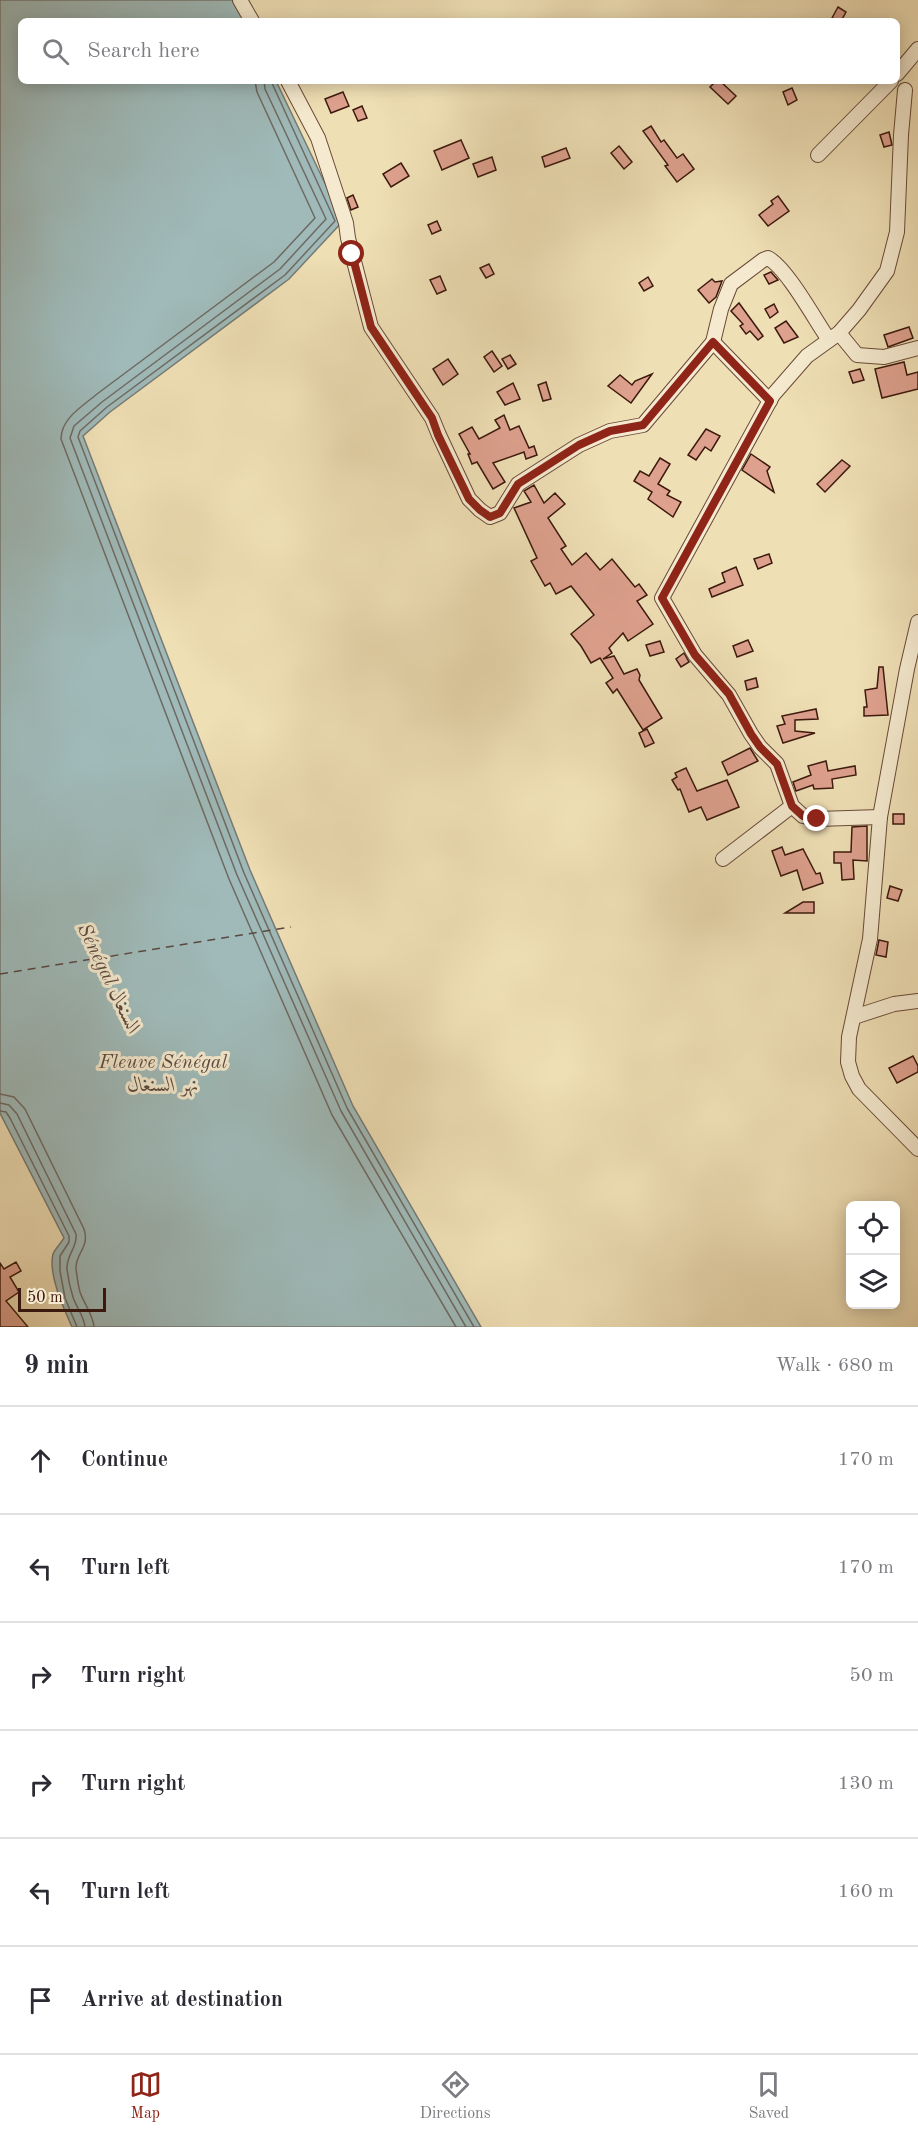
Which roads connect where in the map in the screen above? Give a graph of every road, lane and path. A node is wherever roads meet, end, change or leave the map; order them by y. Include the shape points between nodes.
1 (240, 0) edge
2 (250, 18) edge
3 (918, 49) edge
4 (900, 70) edge
5 (290, 84) edge
6 (889, 84) edge
7 (911, 92) edge
8 (818, 155) dead end
9 (834, 337) junction
10 (713, 342) junction
11 (918, 348) edge
12 (770, 401) junction
13 (918, 622) edge
14 (792, 806) junction
15 (880, 817) junction
16 (723, 859) dead end
17 (918, 1001) edge
18 (854, 1017) junction
19 (918, 1149) edge

1 - 2 street
3 - 4 street
5 - 10 street via 318,138 346,223 371,327 432,418 469,499 490,517 500,513 518,484 579,445 610,431 643,425
6 - 7 street
6 - 8 street
7 - 9 street via 901,135 897,232 887,272
9 - 10 street via 815,321 793,285 768,258 731,284
9 - 11 street via 857,355 884,357
9 - 12 street via 807,356
10 - 12 street
12 - 14 street via 662,598 695,655 729,694 751,734 777,764
13 - 15 street
14 - 15 street via 803,816 817,819
14 - 16 street
15 - 18 street via 870,939
17 - 18 street
18 - 19 street via 848,1062 852,1076 859,1089

